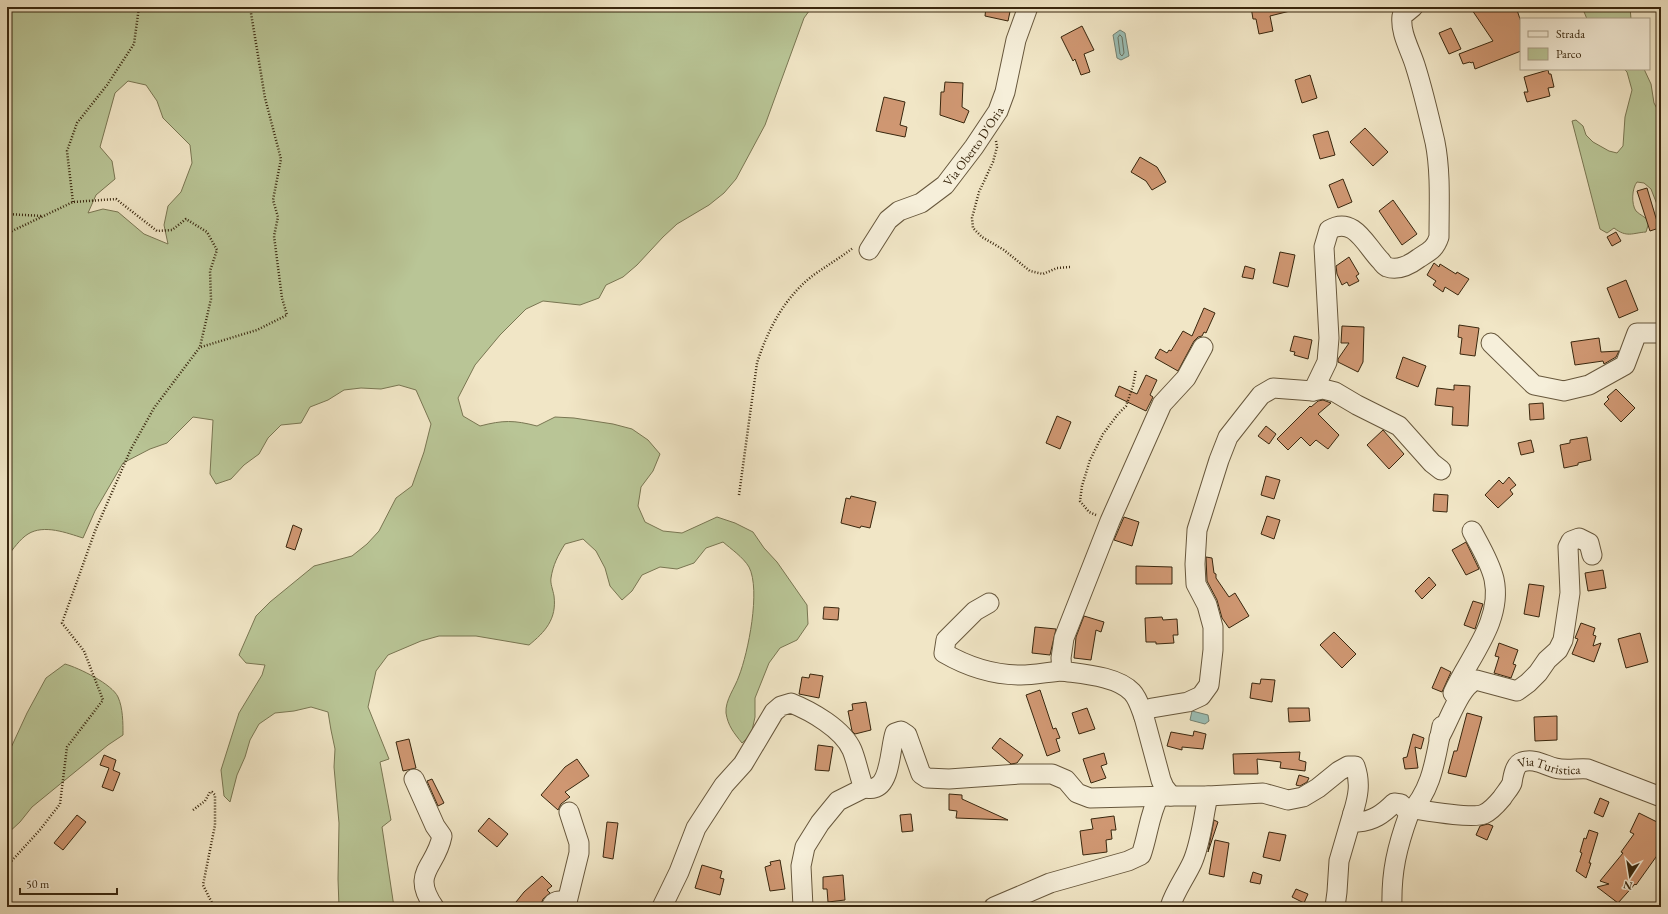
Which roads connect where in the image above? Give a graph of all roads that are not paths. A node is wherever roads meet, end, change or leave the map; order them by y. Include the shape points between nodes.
1 (1028, 7) edge
2 (1412, 7) edge
3 (862, 248) road end
4 (1661, 333) edge
5 (1491, 343) dead end
6 (1203, 347) dead end
7 (1313, 391) junction
8 (1441, 470) dead end
9 (1472, 531) dead end
10 (1592, 555) dead end
11 (989, 603) dead end
12 (1062, 671) junction
13 (1144, 717) junction
14 (1439, 738) junction
15 (414, 779) dead end
16 (864, 788) junction
17 (1165, 796) junction
18 (1208, 796) junction
19 (1661, 797) edge
20 (1411, 811) junction
21 (570, 812) dead end
22 (1353, 813) junction
23 (562, 905) edge
24 (434, 907) edge
25 (662, 907) edge
26 (803, 907) edge
27 (994, 907) edge
28 (1170, 907) edge
29 (1335, 907) edge
30 (1392, 907) edge

1 - 3 street, Via Oberto D'Oria via 1016,40 1005,92 998,111 974,147 945,185 921,203 899,212 888,220
2 - 7 street via 1402,16 1401,26 1418,72 1435,144 1439,237 1436,246 1416,261 1397,269 1386,267 1359,233 1346,227 1336,226 1329,230 1324,247 1329,338 1327,362
4 - 5 street via 1637,333 1625,365 1589,385 1564,391 1534,385
6 - 12 street via 1186,378 1162,404 1110,521 1064,638
7 - 8 street via 1323,389 1335,392 1399,426
7 - 13 street via 1273,388 1261,395 1228,437 1218,460 1197,530 1196,584 1207,605 1213,627 1209,685 1201,696 1195,699 1152,708 1147,710
9 - 14 street via 1494,578 1496,597 1482,640 1454,690
10 - 14 street via 1589,543 1579,538 1571,541 1568,547 1570,593 1563,640 1558,650 1538,673 1517,691 1476,680 1472,682 1460,696
11 - 12 street via 975,611 946,640 944,653 986,671 1022,675
12 - 13 street via 1113,680 1122,684 1132,692
13 - 17 street
14 - 20 street via 1426,789 1420,802
15 - 24 street via 442,836 424,876 423,884
16 - 17 street via 875,788 883,782 895,733 901,731 907,735 920,774 927,778 1052,774 1066,780 1077,793 1090,798
16 - 25 street via 851,748 842,736 820,718 800,707 791,703 781,706 774,712 743,764 724,785 696,828
16 - 26 street via 838,801 805,847 801,866
17 - 18 street
17 - 27 street via 1154,807 1140,855 1128,861 1050,883
18 - 22 street via 1263,793 1288,800 1303,797 1339,771 1348,766 1356,766 1359,777 1358,796
18 - 28 street via 1192,862 1174,893
19 - 20 street, Via Turistica via 1588,769 1565,770 1528,761 1520,762 1515,769 1511,786 1495,806 1483,815
20 - 22 street via 1401,804 1394,803 1383,814 1368,822 1358,822
20 - 30 street via 1393,870
21 - 23 street via 579,843 579,853
22 - 29 street via 1339,861

